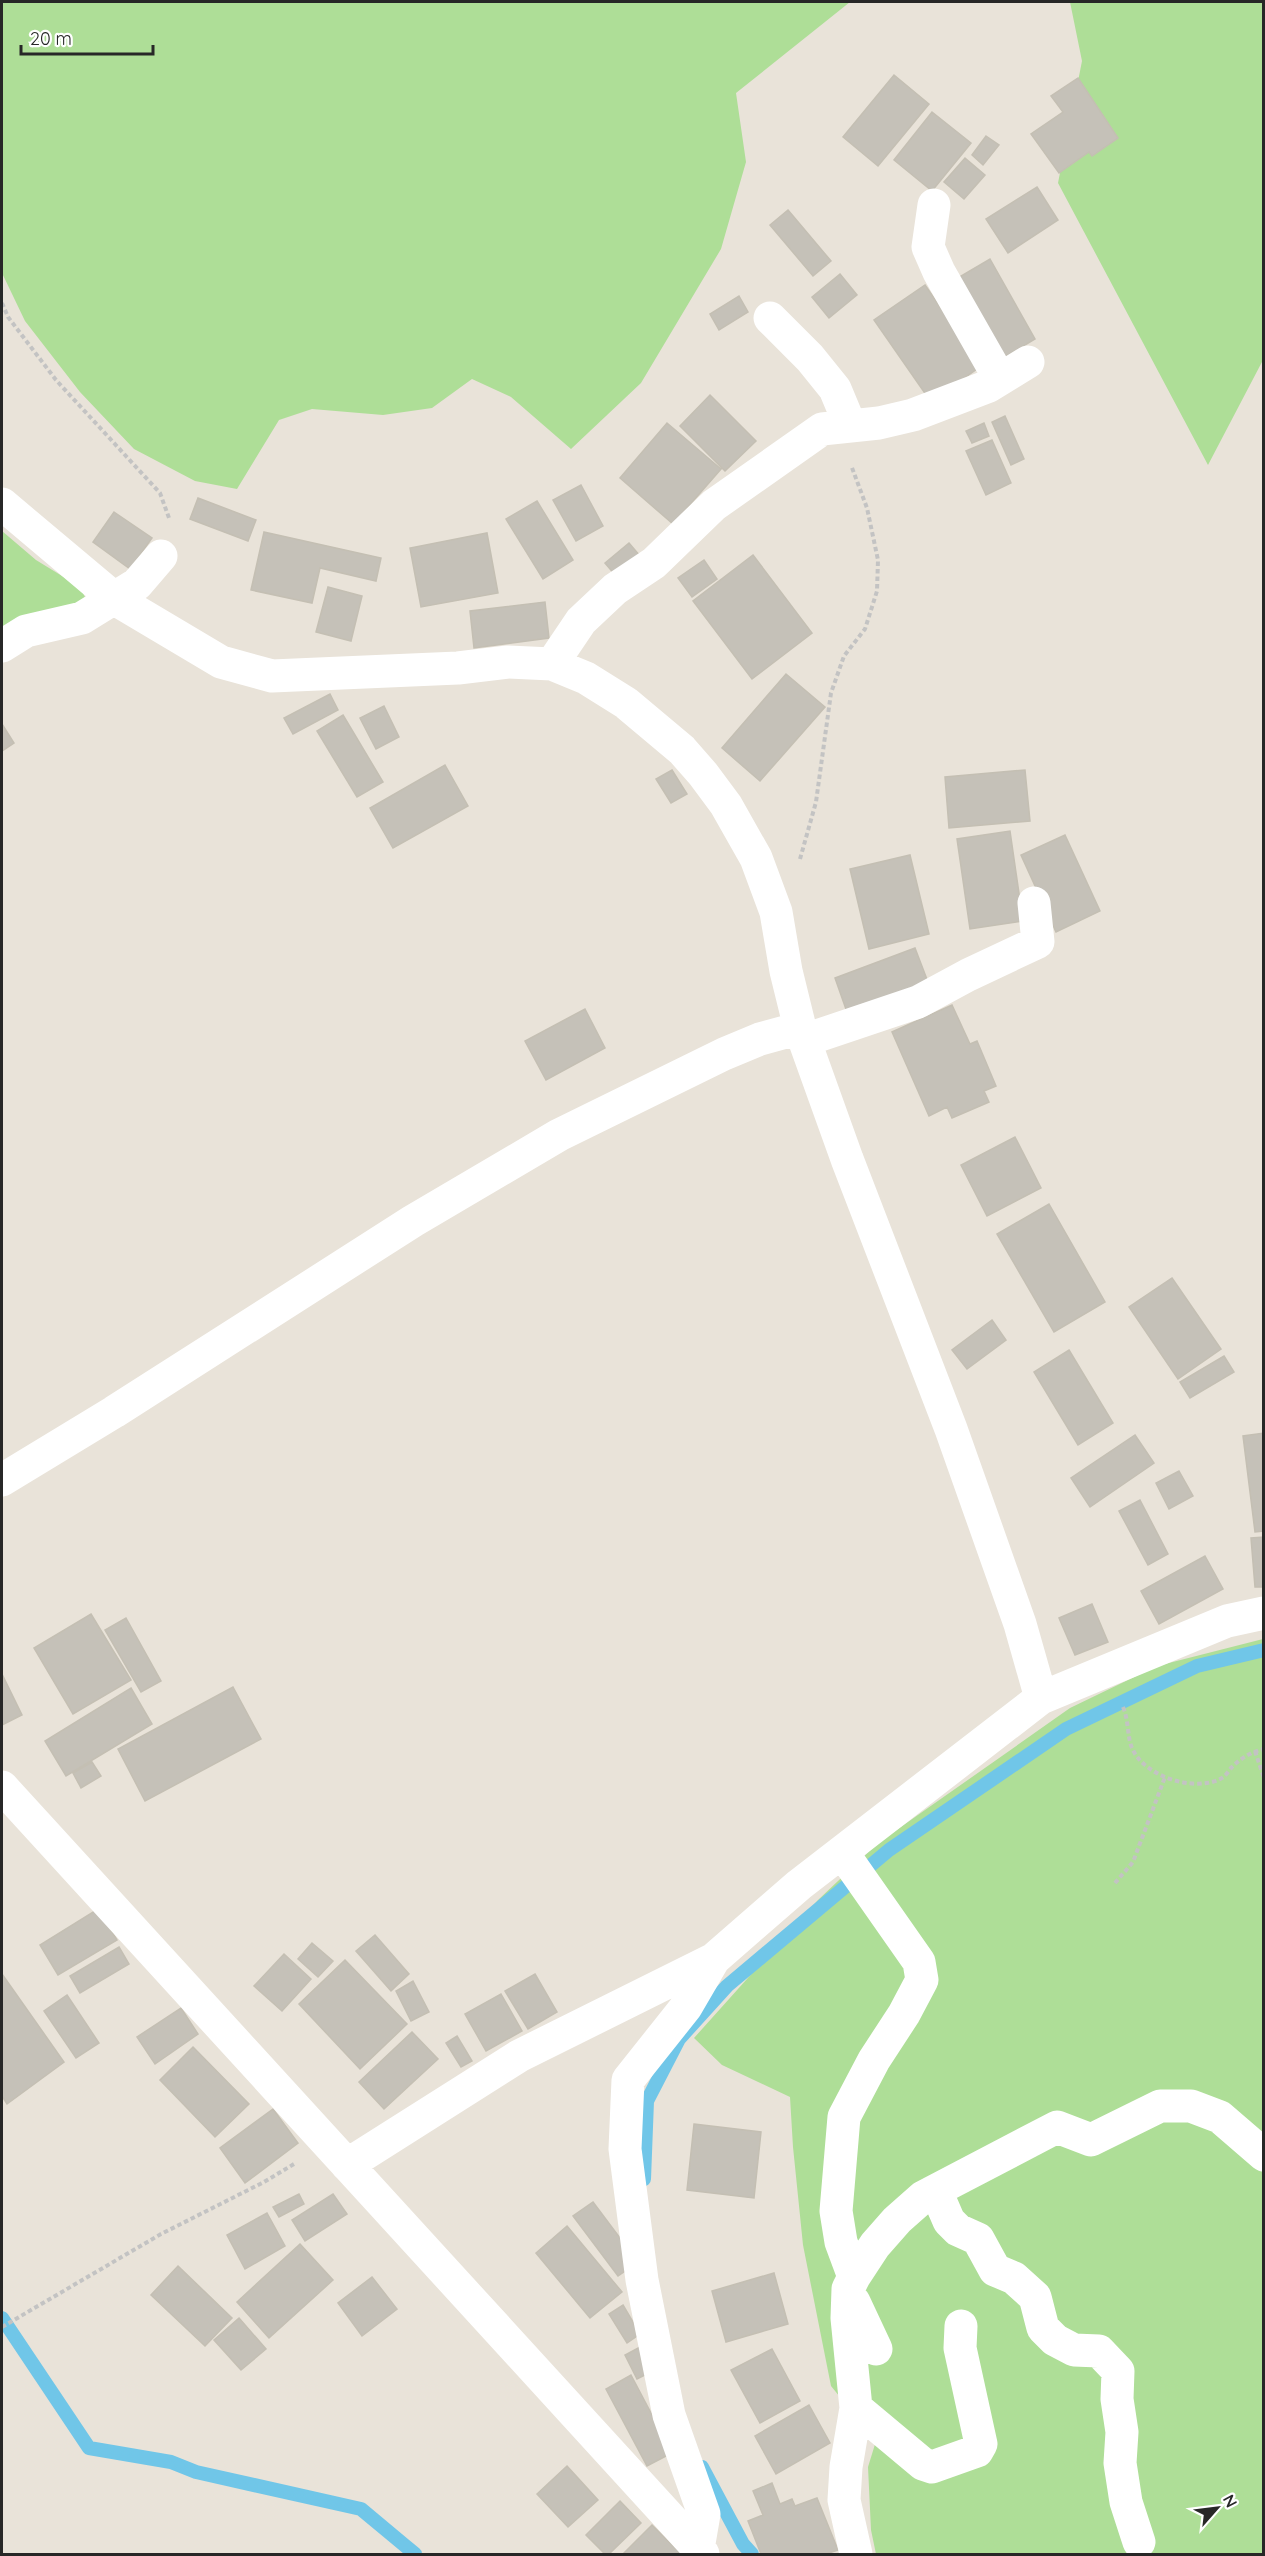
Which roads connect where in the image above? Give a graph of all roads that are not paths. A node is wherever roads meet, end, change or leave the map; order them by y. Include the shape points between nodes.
1 (934, 205) dead end
2 (770, 318) dead end
3 (1028, 362) dead end
4 (1000, 379) junction
5 (850, 425) junction
6 (2, 504) edge
7 (161, 556) road end
8 (115, 599) junction
9 (2, 646) edge
10 (552, 664) junction
11 (1034, 903) dead end
12 (803, 1034) junction
13 (2, 1480) edge
14 (1263, 1613) edge
15 (1041, 1698) junction
16 (2, 1787) edge
17 (842, 1852) junction
18 (714, 1959) junction
19 (338, 2154) junction
20 (1263, 2155) edge
21 (936, 2191) junction
22 (851, 2283) junction
23 (962, 2326) dead end
24 (876, 2349) dead end
25 (856, 2408) junction
26 (1139, 2542) dead end
27 (701, 2552) edge
28 (856, 2554) edge

1 - 4 street via 928,247
2 - 5 street via 835,389
3 - 4 street
4 - 5 street via 913,416
5 - 10 street via 822,429 714,505 654,563 615,589 581,621
6 - 8 street
7 - 8 street via 137,584
8 - 9 street via 82,618 26,631
8 - 10 street via 221,662 272,676 459,668 508,662
10 - 12 street via 586,678 626,703 682,750 726,805 756,858 776,912
11 - 12 street via 1038,942 918,1002
12 - 13 street via 760,1039 560,1135 413,1221
12 - 15 street via 958,1451 1020,1624
14 - 15 street via 1227,1621
15 - 17 street
16 - 19 street
17 - 18 street
17 - 22 street via 919,1962 922,1980 844,2117 836,2211
18 - 19 street via 519,2056
18 - 27 street via 686,2007 628,2080 625,2149 642,2280 669,2415 704,2514
19 - 27 street
20 - 21 street via 1220,2117 1191,2106 1160,2106 1090,2140 1057,2127
21 - 22 street via 897,2220 875,2245
21 - 26 street via 949,2221 978,2239 995,2270 1014,2278 1035,2297 1043,2328 1049,2334 1074,2350 1100,2351 1118,2371 1120,2463 1126,2502
22 - 24 street
22 - 25 street via 846,2318
23 - 25 street via 960,2348 981,2444 977,2451 932,2467 923,2464
25 - 28 street via 844,2500

